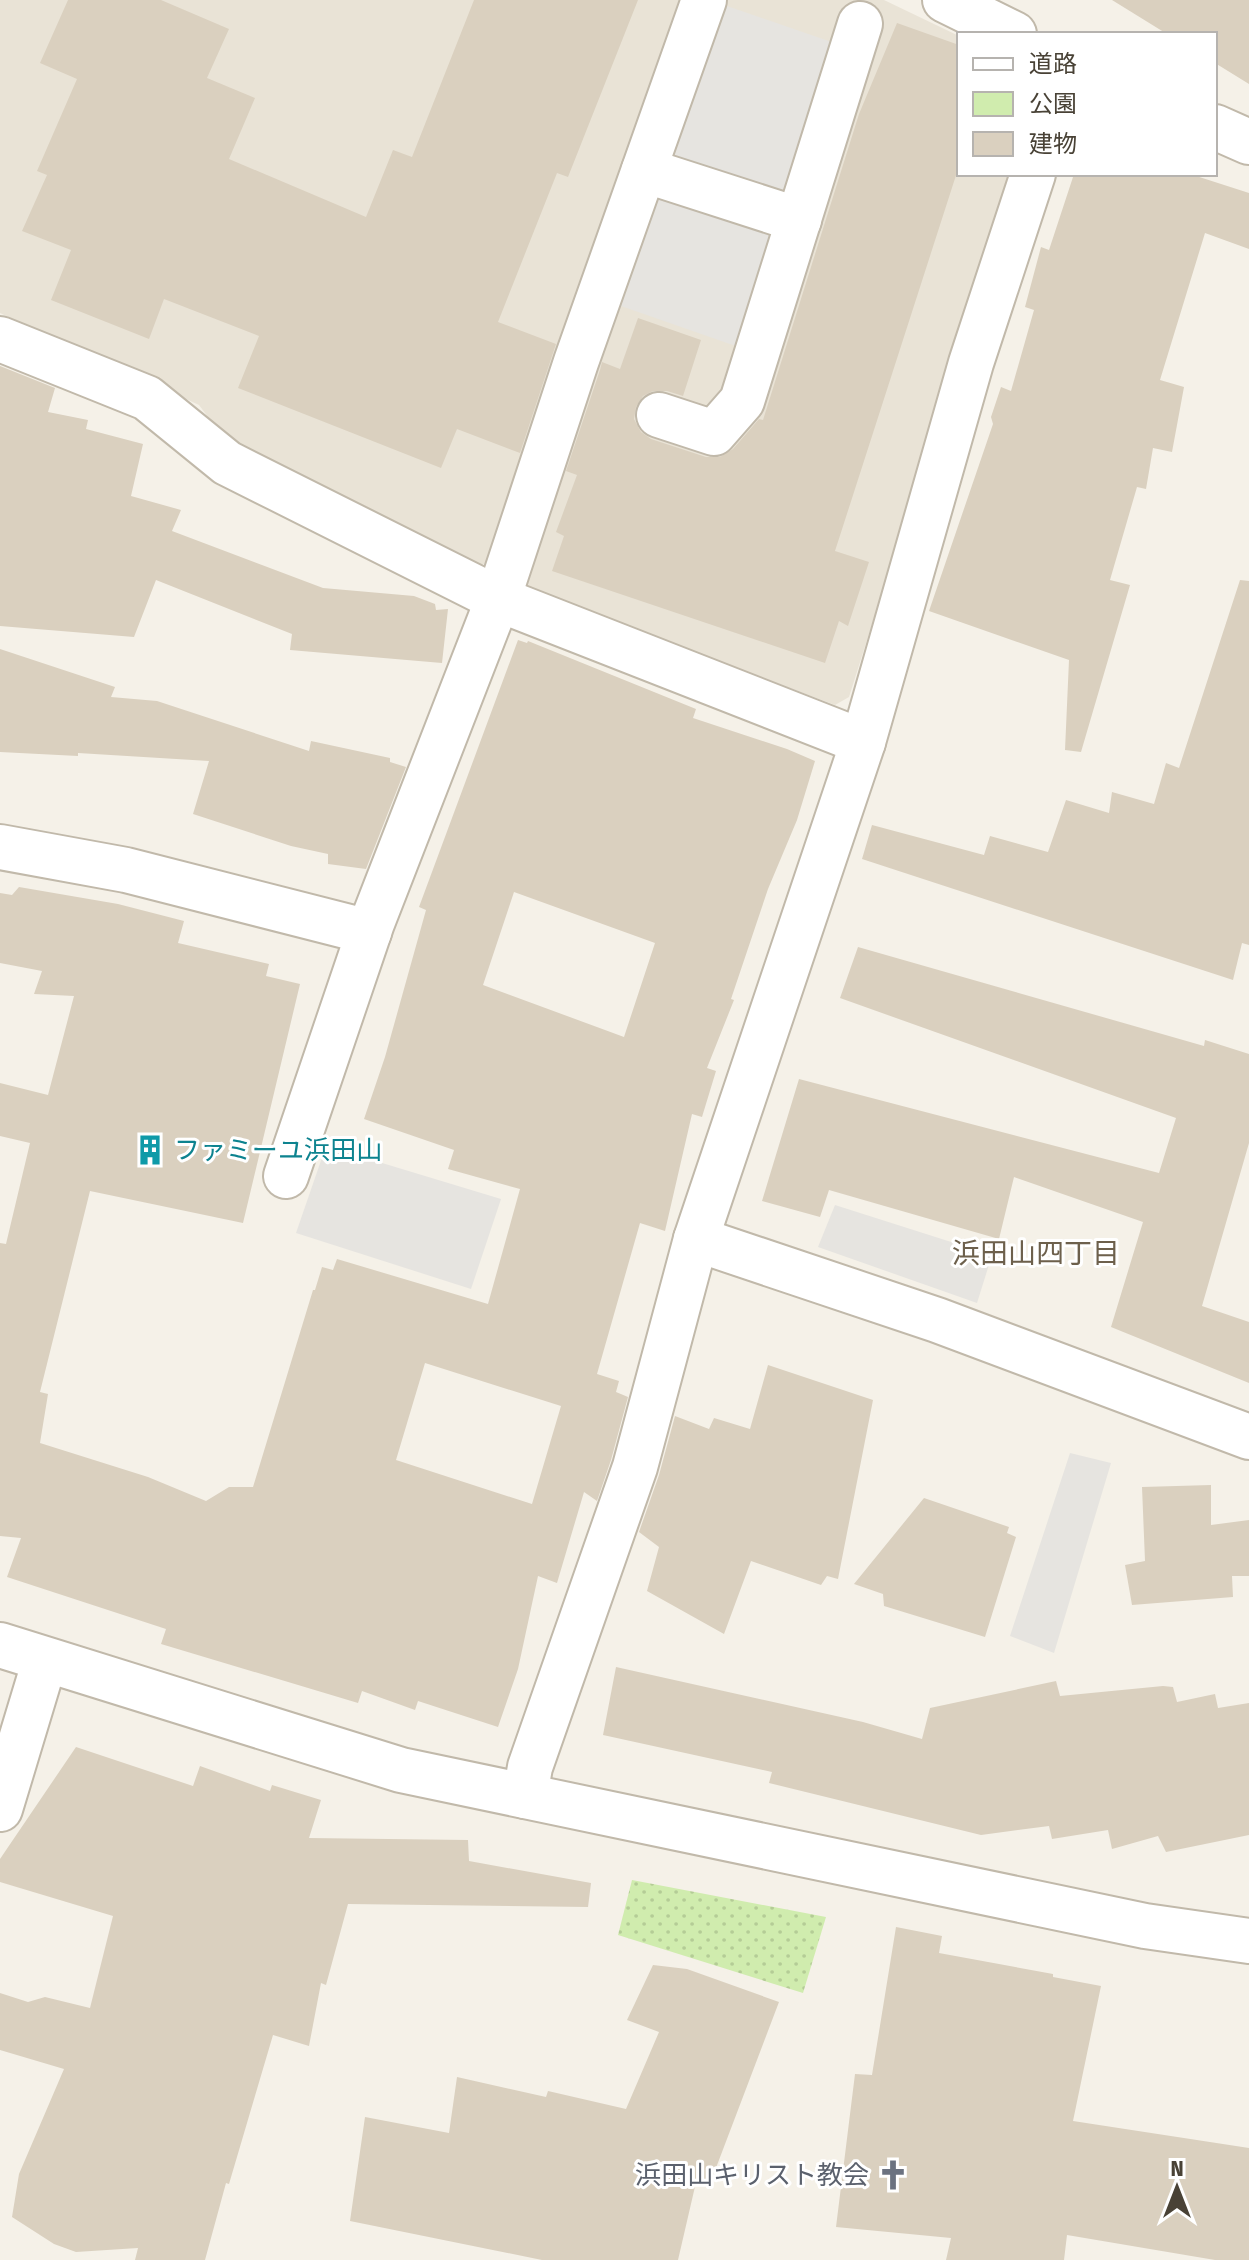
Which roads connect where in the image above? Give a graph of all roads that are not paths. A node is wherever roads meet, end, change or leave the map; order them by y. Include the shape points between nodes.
1 (704, 0) edge
2 (956, 2) edge
3 (860, 24) dead end
4 (1010, 32) edge
5 (1217, 128) edge
6 (1249, 142) edge
7 (644, 170) junction
8 (1032, 176) edge
9 (799, 220) junction
10 (0, 339) edge
11 (659, 415) dead end
12 (498, 599) junction
13 (863, 742) junction
14 (0, 847) edge
15 (369, 932) junction
16 (286, 1176) dead end
17 (696, 1239) junction
18 (1249, 1437) edge
19 (0, 1645) edge
20 (45, 1660) junction
21 (525, 1796) junction
22 (0, 1809) edge
23 (1249, 1941) edge

1 - 7 street
2 - 4 street
3 - 9 street
5 - 6 street
7 - 9 street
7 - 12 street
8 - 13 street via 971,363
9 - 11 street via 742,401 714,433
10 - 12 street via 147,398 227,463
12 - 13 street
12 - 15 street
13 - 17 street
14 - 15 street via 126,870
15 - 16 street
17 - 18 street via 937,1320
17 - 21 street via 635,1467 530,1767
19 - 20 street
20 - 21 street via 401,1770
20 - 22 street
21 - 23 street via 1145,1926

